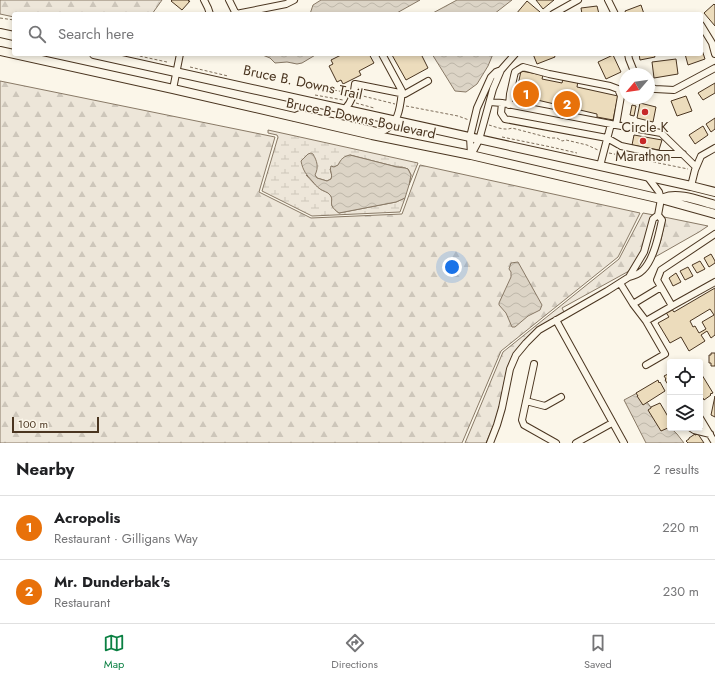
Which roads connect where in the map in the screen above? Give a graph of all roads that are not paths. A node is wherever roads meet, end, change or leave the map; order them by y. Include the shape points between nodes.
1 (204, 0) edge
2 (229, 0) edge
3 (294, 0) edge
4 (578, 0) edge
5 (608, 0) edge
6 (209, 12) edge
7 (235, 12) edge
8 (246, 12) edge
9 (557, 12) edge
10 (614, 12) edge
11 (703, 28) edge
12 (0, 33) edge
13 (12, 36) edge
14 (0, 51) edge
15 (12, 54) edge
16 (715, 54) edge
17 (23, 56) edge
18 (103, 56) edge
19 (180, 56) edge
20 (383, 56) edge
21 (513, 56) edge
22 (628, 56) edge
23 (633, 68) edge
24 (715, 68) edge
25 (501, 70) junction
26 (176, 72) junction
27 (428, 81) dead end
28 (173, 89) junction
29 (655, 89) edge
30 (402, 93) junction
31 (490, 102) junction
32 (502, 103) junction
33 (509, 105) junction
34 (345, 109) junction
35 (293, 117) junction
36 (396, 121) junction
37 (613, 124) junction
38 (470, 138) junction
39 (607, 138) junction
40 (479, 140) junction
41 (715, 148) edge
42 (682, 154) junction
43 (471, 155) junction
44 (600, 166) junction
45 (695, 168) junction
46 (647, 176) junction
47 (691, 186) junction
48 (715, 192) edge
49 (661, 199) junction
50 (715, 205) edge
51 (715, 214) edge
52 (658, 215) junction
53 (715, 234) edge
54 (629, 277) junction
55 (715, 282) edge
56 (620, 283) junction
57 (661, 287) junction
58 (633, 304) junction
59 (672, 306) junction
60 (556, 320) junction
61 (646, 322) junction
62 (534, 364) dead end
63 (646, 365) dead end
64 (561, 397) dead end
65 (526, 401) junction
66 (612, 422) junction
67 (703, 423) edge
68 (698, 431) edge
69 (710, 434) junction
70 (490, 443) edge
71 (556, 443) edge
72 (576, 443) edge
73 (624, 443) edge
74 (715, 443) edge

1 - 6 street
2 - 7 street
3 - 8 street
4 - 9 street
5 - 10 street
11 - 16 street via 712,42
12 - 13 main road
14 - 15 main road, Bruce B Downs Boulevard
17 - 28 main road, Bruce B Downs Boulevard
18 - 26 main road, Bruce B Downs Boulevard
19 - 26 street
20 - 30 street
21 - 25 street
22 - 23 street
24 - 29 street via 674,90
25 - 31 street
25 - 38 street via 492,78 477,108
26 - 28 street
26 - 34 main road, Bruce B Downs Boulevard
27 - 30 street via 405,94
28 - 35 main road, Bruce B Downs Boulevard
30 - 34 street via 356,84 354,94
30 - 36 street
31 - 32 street
31 - 40 street
32 - 33 street
32 - 39 street via 501,113 505,118
33 - 37 street
33 - 37 street via 515,72 524,67 618,89 621,96
34 - 36 main road, Bruce B Downs Boulevard
35 - 36 street via 300,114 381,132
35 - 43 main road, Bruce B Downs Boulevard
36 - 38 main road, Bruce B Downs Boulevard
37 - 39 street
37 - 42 street via 661,133
38 - 40 main road, Bruce B Downs Boulevard
38 - 43 street
39 - 42 street via 621,146 659,154
39 - 44 street
40 - 43 street
40 - 44 main road, Bruce B Downs Boulevard
41 - 45 street via 701,156
42 - 45 street
43 - 49 main road, Bruce B Downs Boulevard
44 - 46 main road, Bruce B Downs Boulevard
45 - 47 street
46 - 47 main road, Bruce B Downs Boulevard
46 - 49 street
47 - 48 main road, Bruce B Downs Boulevard
49 - 50 main road via 680,196
49 - 51 main road, Bruce B Downs Boulevard
49 - 52 street
52 - 54 street via 653,219 644,252
52 - 54 street via 662,220 651,257 644,270
53 - 57 street via 661,270 657,280
54 - 56 street
55 - 59 street
56 - 58 street
56 - 60 street
57 - 58 street
57 - 59 street
58 - 61 street
59 - 61 street
60 - 66 street
60 - 70 street via 539,330 516,355
61 - 63 street via 665,354
62 - 65 street
64 - 65 street via 545,406
65 - 71 street via 522,420 524,425
66 - 72 street
66 - 73 street
67 - 69 street
68 - 69 street
69 - 74 street

